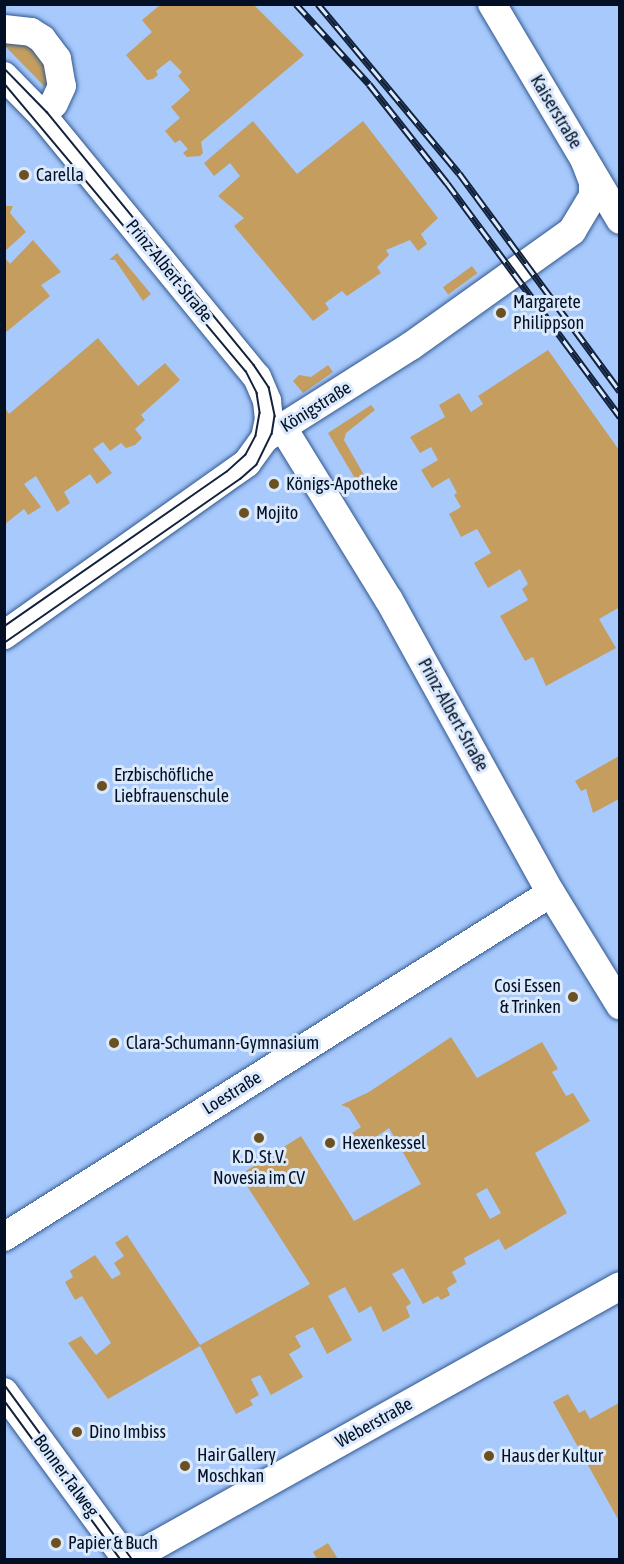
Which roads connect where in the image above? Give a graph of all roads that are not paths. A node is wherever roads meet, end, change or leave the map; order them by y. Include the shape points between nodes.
1 (492, 4) edge
2 (4, 29) edge
3 (7, 84) edge
4 (42, 116) junction
5 (585, 161) junction
6 (620, 219) edge
7 (274, 433) junction
8 (4, 635) edge
9 (551, 893) junction
10 (620, 1005) edge
11 (4, 1237) edge
12 (620, 1286) edge
13 (4, 1392) edge
14 (128, 1560) edge

1 - 5 street, Kaiserstraße
2 - 4 street via 31,32 42,39 57,59 62,86
3 - 4 street, Prinz-Albert-Straße
4 - 7 street, Prinz-Albert-Straße via 257,377
5 - 6 street, Kaiserstraße
5 - 7 street, Königstraße via 593,182 592,196 572,231 411,346
7 - 8 street, Königstraße via 247,462
7 - 9 street, Prinz-Albert-Straße via 389,600
9 - 10 street, Prinz-Albert-Straße
9 - 11 street, Loestraße
12 - 14 street, Weberstraße
13 - 14 street, Bonner Talweg

